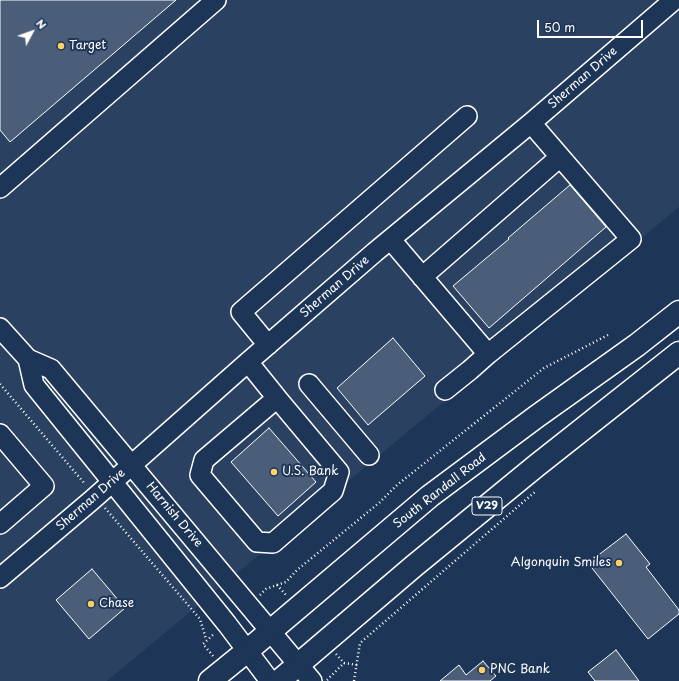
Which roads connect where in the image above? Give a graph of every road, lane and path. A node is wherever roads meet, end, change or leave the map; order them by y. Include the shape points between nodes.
1 (216, 0) edge
2 (674, 0) edge
3 (467, 116) dead end
4 (531, 123) junction
5 (560, 157) junction
6 (0, 188) edge
7 (390, 240) junction
8 (422, 277) junction
9 (679, 312) edge
10 (0, 328) edge
11 (608, 335) dead end
12 (268, 345) junction
13 (679, 353) edge
14 (488, 354) junction
15 (28, 359) junction
16 (248, 362) junction
17 (309, 384) dead end
18 (445, 390) dead end
19 (277, 398) junction
20 (0, 434) edge
21 (369, 455) dead end
22 (132, 465) junction
23 (112, 482) junction
24 (541, 486) dead end
25 (0, 524) edge
26 (0, 578) edge
27 (278, 585) dead end
28 (271, 630) junction
29 (247, 651) junction
30 (299, 664) junction
31 (357, 665) junction
32 (210, 681) edge
33 (270, 681) edge
34 (279, 681) edge
35 (312, 681) edge
36 (326, 681) edge
37 (354, 681) edge

1 - 6 street
2 - 4 street, Sherman Drive
3 - 12 street via 241,312
4 - 5 street
4 - 7 street, Sherman Drive
5 - 8 street
5 - 14 street via 631,239
7 - 8 street
7 - 12 street, Sherman Drive
8 - 14 street
9 - 28 main road, South Randall Road via 430,496
10 - 15 street, Harnish Drive
11 - 27 path via 544,368 396,485 379,503 297,570 286,582
12 - 16 street, Sherman Drive
13 - 30 main road, V29 via 517,481
14 - 18 street
15 - 22 street, Harnish Drive via 52,369
15 - 23 street, Harnish Drive via 34,385
16 - 19 street
16 - 22 street, Sherman Drive
17 - 21 street
19 - 19 street via 204,460 200,476 256,542 273,544 333,491 339,472
20 - 25 street via 44,486
22 - 23 street, Sherman Drive
22 - 28 street, Harnish Drive
23 - 26 street, Sherman Drive
23 - 29 street, Harnish Drive
24 - 31 path via 360,643
28 - 29 main road, South Randall Road
28 - 30 street, Harnish Drive
29 - 32 main road, South Randall Road
29 - 33 street, Harnish Drive
30 - 34 main road, V29
30 - 35 street, Harnish Drive
31 - 36 path via 344,663
31 - 37 path

